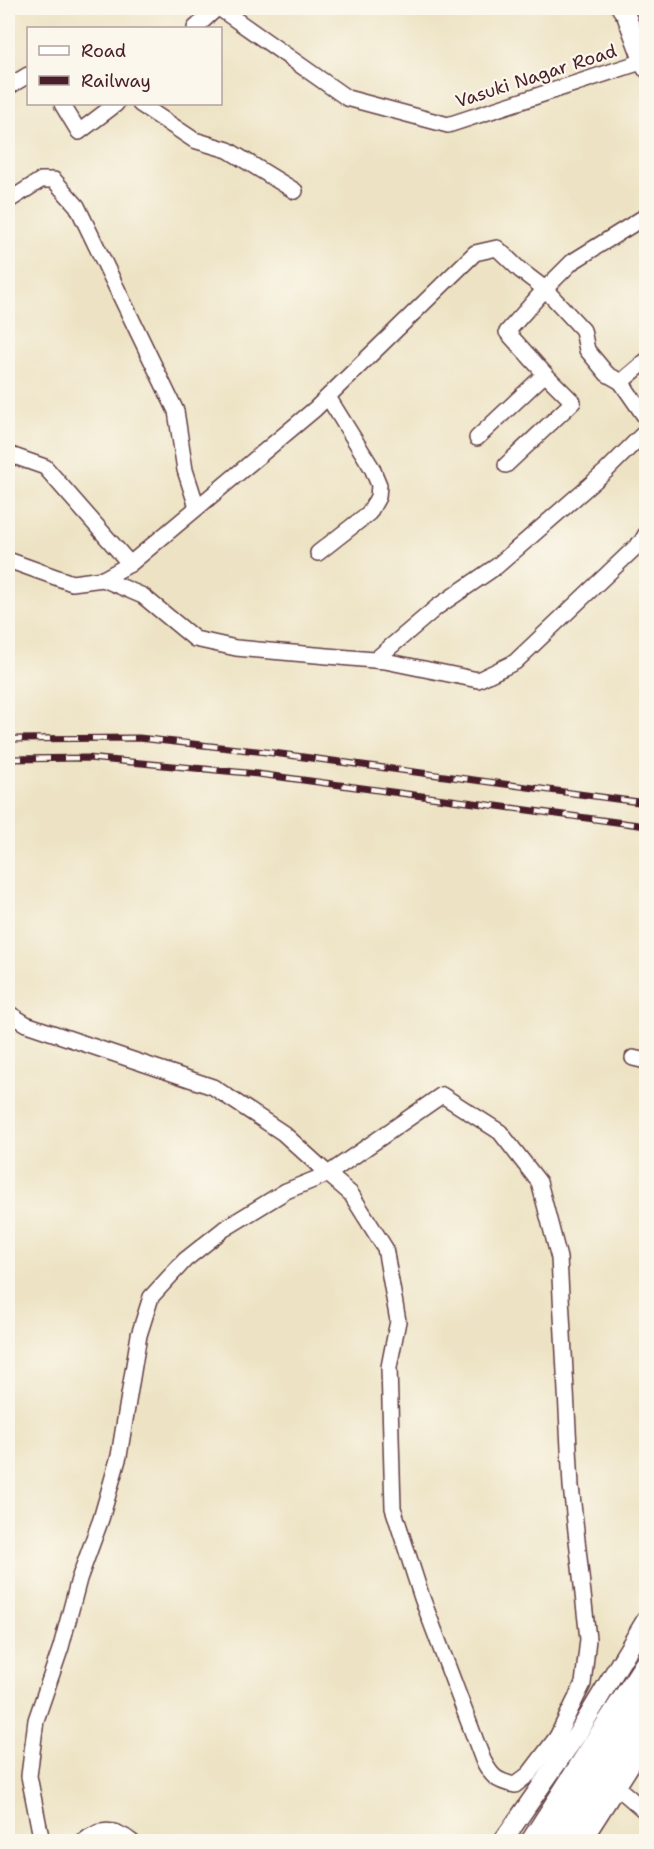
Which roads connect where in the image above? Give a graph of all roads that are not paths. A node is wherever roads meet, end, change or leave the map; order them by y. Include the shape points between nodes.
1 (218, 8) edge
2 (621, 8) edge
3 (196, 27) edge
4 (645, 65) edge
5 (27, 76) edge
6 (8, 87) edge
7 (63, 105) edge
8 (115, 105) edge
9 (142, 105) edge
10 (295, 191) dead end
11 (8, 201) edge
12 (646, 216) edge
13 (545, 289) junction
14 (646, 360) edge
15 (545, 374) junction
16 (621, 382) junction
17 (328, 397) junction
18 (646, 418) edge
19 (646, 431) edge
20 (477, 438) dead end
21 (8, 454) edge
22 (506, 465) dead end
23 (197, 507) junction
24 (646, 534) edge
25 (318, 553) dead end
26 (8, 560) edge
27 (130, 564) junction
28 (103, 579) junction
29 (375, 660) junction
30 (8, 1013) edge
31 (328, 1174) junction
32 (646, 1620) edge
33 (646, 1666) edge
34 (646, 1706) edge
35 (646, 1740) edge
36 (562, 1742) junction
37 (609, 1780) junction
38 (646, 1812) edge
39 (42, 1842) edge
40 (83, 1842) edge
41 (132, 1842) edge
42 (502, 1842) edge
43 (533, 1842) edge
44 (559, 1842) edge
45 (581, 1842) edge

1 - 3 street
1 - 4 street, Vasuki Nagar Road via 347,98 448,125
2 - 4 street
5 - 6 street
7 - 8 street via 79,132
9 - 10 street via 194,140 228,150
11 - 23 street via 41,180 54,180 77,206 176,411 185,470
12 - 13 street via 572,262
13 - 15 street via 507,332
13 - 16 street via 583,330 587,350 607,374
13 - 17 street via 497,248 475,253
14 - 16 street
15 - 20 street
15 - 22 street via 573,402
16 - 18 street
17 - 23 street
17 - 25 street via 379,485 378,497 369,513
19 - 29 street via 497,566 437,607
21 - 27 street via 45,467
23 - 27 street
24 - 29 street via 514,662 478,680
26 - 28 street via 72,583
27 - 28 street
28 - 29 street via 143,596 195,639 236,648
30 - 31 street via 26,1024 213,1087 283,1133
31 - 36 street via 351,1194 385,1248 398,1321 389,1367 393,1508 483,1760 492,1777 515,1785
31 - 36 street via 442,1095 500,1132 540,1182 559,1258 571,1486 588,1639 583,1684
31 - 39 street via 286,1191 224,1229 185,1260 151,1297 139,1335 119,1456 36,1720 28,1776
32 - 36 street
33 - 43 highway
34 - 37 highway
35 - 37 street
36 - 42 street
37 - 38 street
37 - 44 highway
37 - 45 street
40 - 41 street via 93,1833 106,1831 122,1833

